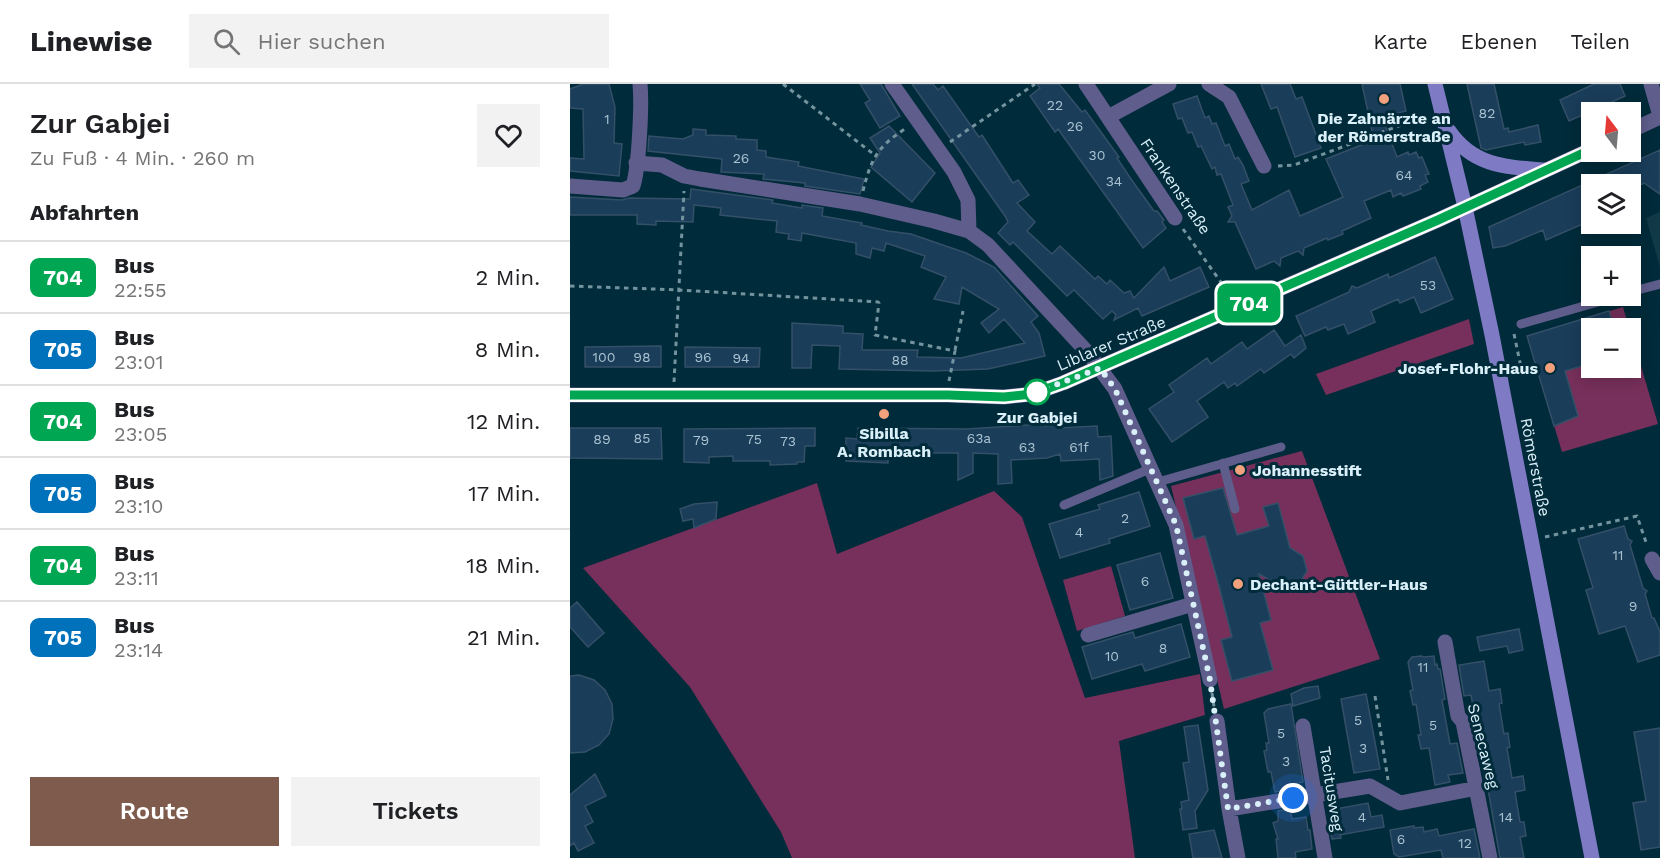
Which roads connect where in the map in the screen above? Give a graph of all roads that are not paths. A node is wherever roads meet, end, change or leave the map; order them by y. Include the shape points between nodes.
1 (640, 84) edge
2 (892, 84) edge
3 (1086, 84) edge
4 (1169, 84) edge
5 (1209, 84) edge
6 (1435, 84) edge
7 (1652, 84) edge
8 (1108, 117) junction
9 (1443, 117) junction
10 (1660, 117) edge
11 (1641, 126) edge
12 (1581, 153) edge
13 (636, 162) junction
14 (1264, 166) road end
15 (1544, 170) junction
16 (570, 186) edge
17 (1465, 207) junction
18 (1175, 218) road end
19 (969, 231) junction
20 (1660, 284) edge
21 (1641, 289) edge
22 (1584, 306) edge
23 (1521, 324) road end
24 (1100, 368) junction
25 (570, 395) edge
26 (1281, 447) dead end
27 (1223, 463) junction
28 (1155, 475) junction
29 (1064, 504) dead end
30 (1235, 508) dead end
31 (1653, 559) road end
32 (1660, 573) edge
33 (1193, 604) junction
34 (1088, 635) dead end
35 (1445, 642) dead end
36 (1210, 680) road end
37 (1217, 721) road end
38 (1303, 726) dead end
39 (1477, 788) junction
40 (1315, 794) junction
41 (1228, 809) junction
42 (1238, 858) edge
43 (1325, 858) edge
44 (1490, 858) edge
45 (1592, 858) edge

1 - 13 street
2 - 19 street via 954,172 968,200
3 - 8 street, Frankenstraße
4 - 8 street
5 - 14 street via 1228,97
6 - 9 main road, Römerstraße
7 - 10 street
8 - 18 street, Frankenstraße
9 - 15 main road via 1459,145 1482,160
9 - 17 main road, Römerstraße
10 - 11 street
12 - 15 street, Liblarer Straße
13 - 16 street via 633,186 628,189
13 - 19 street via 662,165 684,176 860,204
15 - 17 street, Liblarer Straße
17 - 24 street, Liblarer Straße
17 - 45 main road, Römerstraße
19 - 24 street via 988,245
20 - 21 lane
22 - 23 lane
24 - 25 street, Liblarer Straße via 1032,394 1004,397
24 - 28 street via 1115,389
26 - 27 lane
27 - 28 lane
27 - 30 lane
28 - 29 lane
28 - 33 street via 1176,525
31 - 32 street
33 - 34 street
33 - 36 street
35 - 39 street, Senecaweg via 1458,716 1463,722
37 - 41 street
38 - 40 street, Tacitusweg
39 - 40 street via 1400,803 1370,786
39 - 44 street, Senecaweg
40 - 41 street
40 - 43 street, Tacitusweg
41 - 42 street

